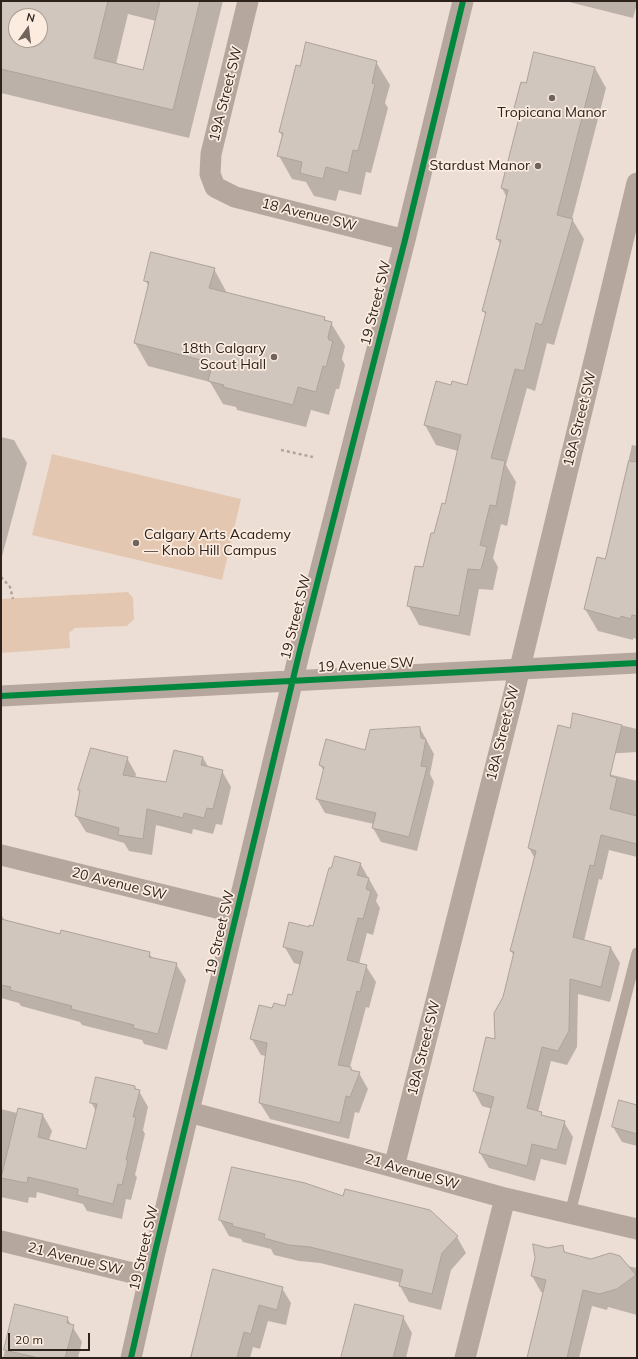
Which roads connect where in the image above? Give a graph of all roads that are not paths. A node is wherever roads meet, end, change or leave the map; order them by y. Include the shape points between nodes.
1 (248, 1) edge
2 (463, 1) edge
3 (637, 183) edge
4 (215, 187) joint
5 (405, 240) junction
6 (637, 663) edge
7 (519, 669) junction
8 (292, 682) junction
9 (1, 696) edge
10 (1, 855) edge
11 (237, 913) junction
12 (637, 953) edge
13 (189, 1112) junction
14 (394, 1167) junction
15 (505, 1198) junction
16 (570, 1213) junction
17 (637, 1229) edge
18 (1, 1241) edge
19 (149, 1277) junction
20 (131, 1358) edge
21 (465, 1358) edge

1 - 4 street, 19A Street SW via 211,154 210,174
2 - 5 street, 19 Street SW
3 - 7 street, 18A Street SW
4 - 5 street, 18 Avenue SW via 235,197
5 - 8 street, 19 Street SW
6 - 7 street, 19 Avenue SW
7 - 8 street, 19 Avenue SW
7 - 14 street, 18A Street SW
8 - 9 street, 19 Avenue SW
8 - 11 street, 19 Street SW
10 - 11 street, 20 Avenue SW
11 - 13 street, 19 Street SW
12 - 16 lane
13 - 14 street, 21 Avenue SW
13 - 19 street, 19 Street SW
14 - 15 street, 21 Avenue SW
15 - 16 street, 21 Avenue SW
15 - 21 street
16 - 17 street, 21 Avenue SW
18 - 19 street, 21 Avenue SW
19 - 20 street, 19 Street SW

